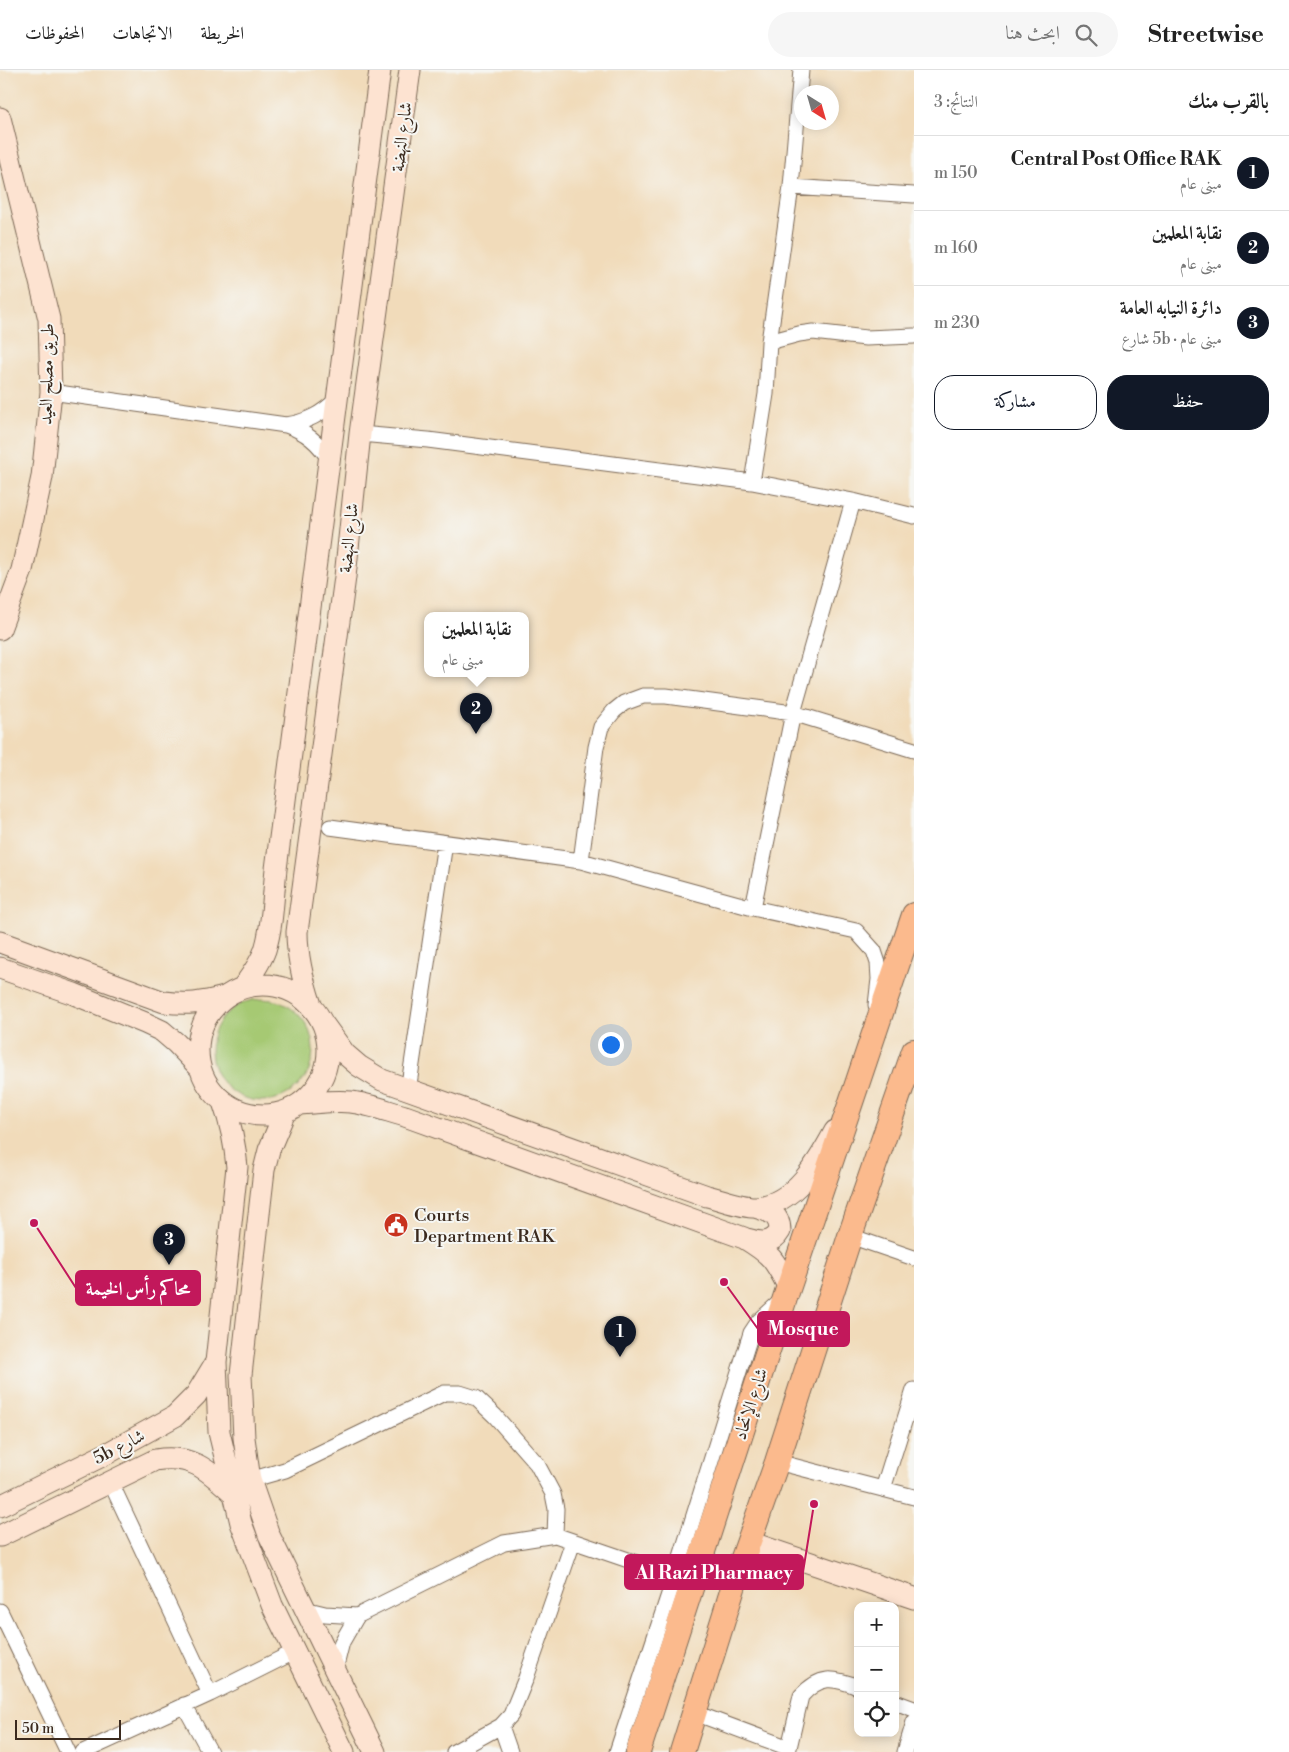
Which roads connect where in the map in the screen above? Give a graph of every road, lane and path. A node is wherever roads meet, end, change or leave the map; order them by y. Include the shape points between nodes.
1 (380, 70) edge
2 (410, 70) edge
3 (801, 70) edge
4 (375, 100) junction
5 (0, 118) edge
6 (402, 137) junction
7 (791, 188) junction
8 (914, 196) edge
9 (914, 336) edge
10 (769, 342) junction
11 (51, 392) junction
12 (337, 399) junction
13 (286, 425) junction
14 (360, 434) junction
15 (329, 459) junction
16 (752, 482) junction
17 (853, 501) junction
18 (914, 516) edge
19 (0, 629) edge
20 (793, 713) junction
21 (914, 750) edge
22 (330, 827) dead end
23 (445, 842) junction
24 (580, 860) junction
25 (753, 908) junction
26 (914, 915) edge
27 (0, 942) edge
28 (0, 968) edge
29 (234, 992) junction
30 (311, 1005) junction
31 (324, 1025) junction
32 (871, 1045) junction
33 (914, 1051) edge
34 (199, 1067) junction
35 (408, 1091) junction
36 (223, 1102) junction
37 (850, 1106) junction
38 (293, 1108) junction
39 (755, 1207) junction
40 (850, 1236) junction
41 (744, 1238) junction
42 (914, 1258) edge
43 (787, 1293) junction
44 (216, 1362) junction
45 (914, 1390) edge
46 (108, 1453) junction
47 (777, 1462) junction
48 (250, 1480) junction
49 (110, 1481) junction
50 (883, 1489) junction
51 (232, 1492) junction
52 (914, 1496) edge
53 (0, 1506) edge
54 (39, 1516) junction
55 (555, 1535) junction
56 (0, 1536) edge
57 (573, 1542) junction
58 (749, 1542) junction
59 (674, 1576) junction
60 (914, 1598) edge
61 (304, 1609) junction
62 (0, 1611) edge
63 (356, 1616) junction
64 (294, 1652) junction
65 (335, 1670) junction
66 (854, 1685) edge
67 (210, 1694) junction
68 (899, 1703) edge
69 (184, 1705) junction
70 (914, 1709) edge
71 (694, 1713) junction
72 (914, 1722) edge
73 (501, 1726) junction
74 (788, 1750) edge
75 (68, 1752) edge
76 (83, 1752) edge
77 (210, 1752) edge
78 (344, 1752) edge
79 (375, 1752) edge
80 (454, 1752) edge
81 (510, 1752) edge
82 (617, 1752) edge
83 (638, 1752) edge
84 (682, 1752) edge
85 (905, 1752) edge

1 - 4 main road, شارع النهضة
2 - 6 main road, شارع النهضة
3 - 7 street
4 - 6 main road via 386,134 394,139
4 - 12 main road, شارع النهضة
5 - 11 main road, طريق مصلح العيد via 49,320
6 - 14 main road, شارع النهضة
7 - 8 street
7 - 10 street
9 - 10 street via 866,338 813,332
10 - 16 street via 766,394
11 - 13 street
11 - 19 main road, طريق مصلح العيد via 38,496 22,570
12 - 13 street via 319,414
12 - 15 main road, شارع النهضة
13 - 15 street via 316,441
14 - 16 street
14 - 30 main road, شارع النهضة via 345,576 297,932 298,962
15 - 29 main road, شارع النهضة via 268,937 258,964
16 - 17 street
17 - 18 street
17 - 20 street
20 - 21 street
20 - 24 street via 666,696 643,696 624,703 601,727
20 - 25 street
22 - 23 street
23 - 24 street
23 - 35 street
24 - 25 street
25 - 32 street via 856,931 874,951 879,979
26 - 32 main road, شارع الإتحاد
27 - 29 main road via 164,1002 201,1003
28 - 34 main road via 74,994 162,1031
29 - 30 main road via 262,984 280,986
29 - 34 main road via 210,1011 201,1028 197,1047
30 - 31 main road
31 - 35 main road via 358,1066
31 - 38 main road via 329,1047 326,1069 316,1088
32 - 37 main road, شارع الإتحاد
33 - 40 main road
34 - 36 main road via 208,1087
35 - 39 main road via 707,1196
36 - 38 main road via 237,1111 253,1115 269,1116
36 - 44 main road via 235,1144 237,1167
37 - 39 main road via 798,1186 781,1198
37 - 43 main road, شارع الإتحاد
38 - 41 main road via 333,1102 366,1105
38 - 48 main road via 269,1150 264,1170 241,1375
39 - 41 main road via 776,1216 780,1231 765,1243
40 - 42 street
40 - 47 main road
41 - 43 main road via 773,1259
43 - 59 street via 751,1333
43 - 83 main road, شارع الإتحاد
44 - 46 main road, 5b شارع via 196,1395 182,1410 162,1425
44 - 51 main road via 219,1432
45 - 50 street
46 - 53 main road, 5b شارع
46 - 54 main road via 112,1461 110,1469 57,1494
47 - 50 street
47 - 58 main road
48 - 55 street via 285,1470 444,1393 460,1393 476,1398 537,1464 553,1494
48 - 61 main road via 269,1535
49 - 51 main road, 5b شارع via 155,1460 175,1458 202,1467
49 - 54 main road, 5b شارع
49 - 67 street
50 - 52 street
51 - 64 main road via 272,1605
54 - 56 main road, 5b شارع
55 - 57 street
55 - 63 street via 504,1543
57 - 59 street
57 - 73 street via 526,1678 511,1714
58 - 60 main road
58 - 71 main road
59 - 82 street
61 - 63 street
61 - 65 main road
62 - 75 street
63 - 65 street via 342,1642
64 - 67 street
64 - 78 main road
65 - 79 main road
66 - 74 street via 839,1679 824,1680 806,1690 801,1696
67 - 69 street
68 - 70 street
69 - 76 street
69 - 77 street
71 - 74 street
71 - 84 main road
72 - 85 street
73 - 80 street
73 - 81 street

